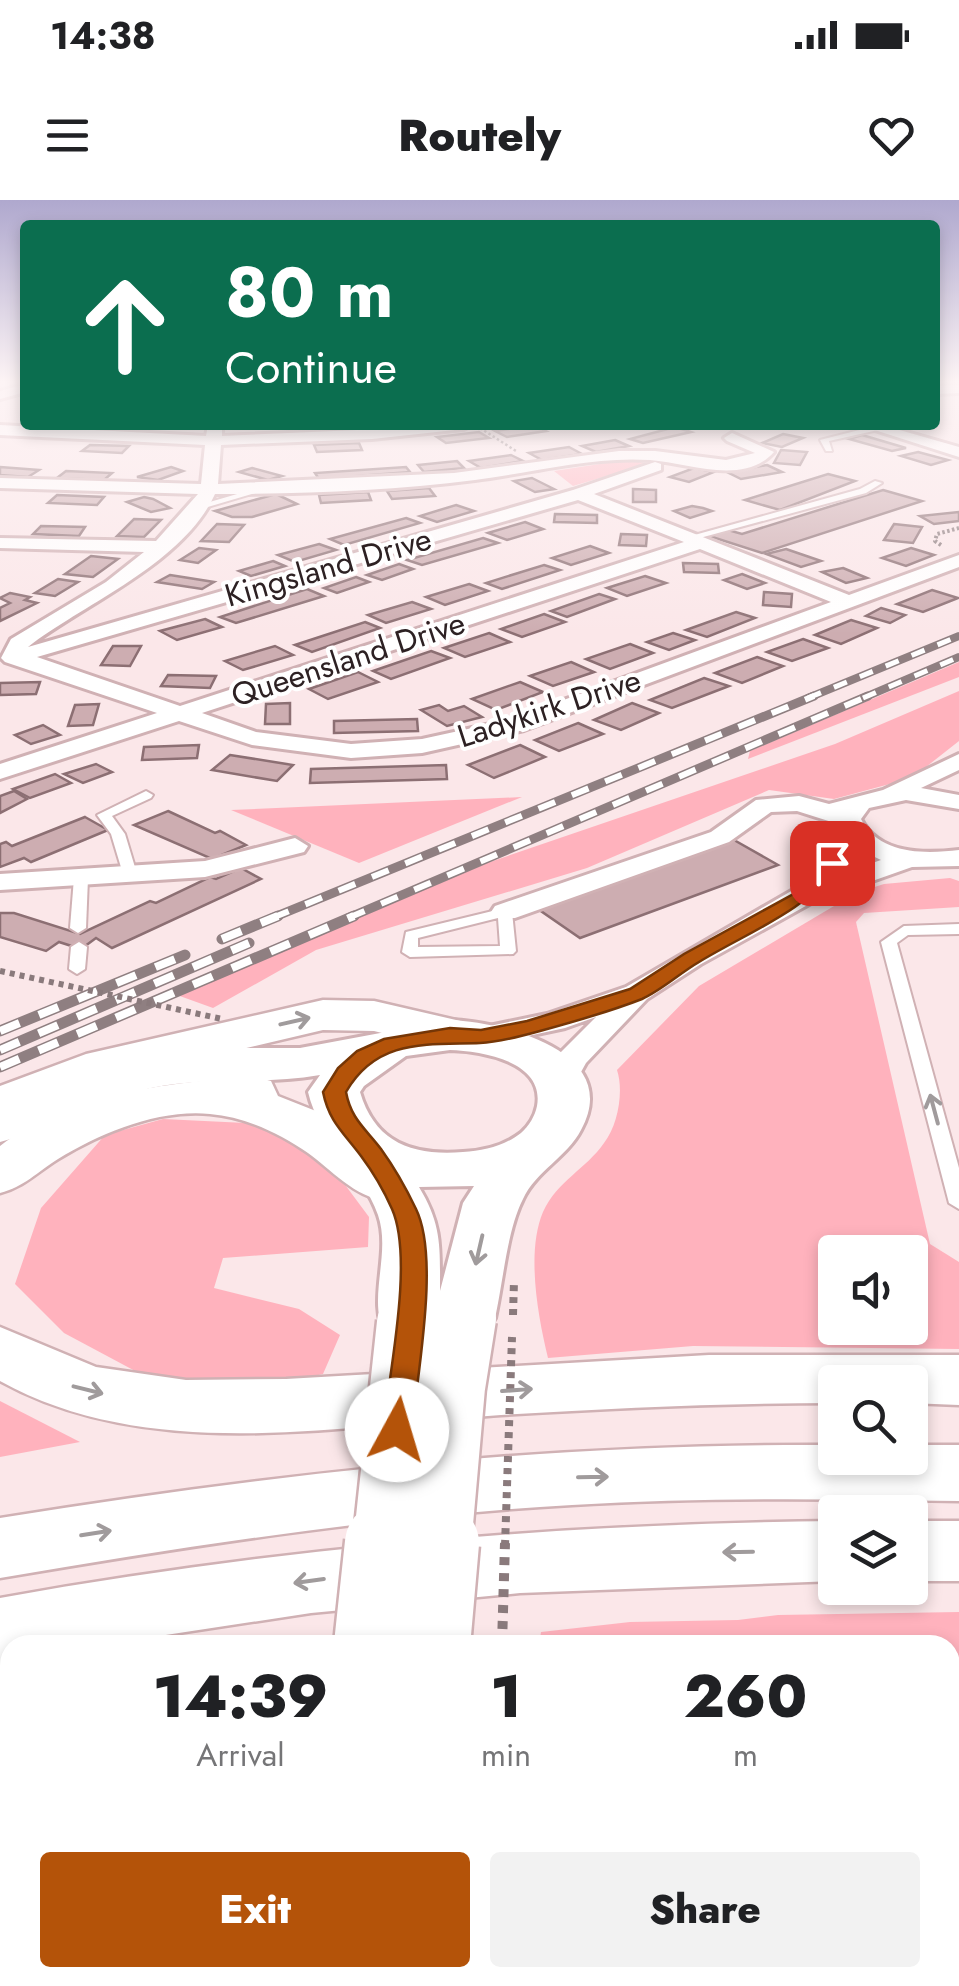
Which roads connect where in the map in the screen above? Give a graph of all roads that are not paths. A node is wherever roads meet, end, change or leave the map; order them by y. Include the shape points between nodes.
1 (209, 467) edge
2 (547, 467) edge
3 (652, 467) edge
4 (0, 482) edge
5 (878, 483) dead end
6 (579, 494) junction
7 (205, 497) junction
8 (691, 541) junction
9 (0, 543) edge
10 (162, 547) junction
11 (959, 560) edge
12 (848, 602) junction
13 (34, 630) junction
14 (71, 641) junction
15 (7, 659) edge
16 (178, 715) junction
17 (959, 761) edge
18 (959, 769) edge
19 (0, 772) edge
20 (146, 795) dead end
21 (958, 802) edge
22 (851, 827) junction
23 (295, 846) dead end
24 (959, 858) edge
25 (918, 859) junction
26 (959, 867) edge
27 (130, 874) junction
28 (81, 878) junction
29 (0, 882) edge
30 (804, 896) junction
31 (505, 912) junction
32 (78, 928) dead end
33 (959, 929) edge
34 (79, 947) dead end
35 (78, 968) dead end
36 (637, 994) junction
37 (466, 1036) junction
38 (392, 1043) junction
39 (560, 1083) junction
40 (229, 1095) junction
41 (0, 1105) edge
42 (0, 1126) edge
43 (545, 1140) junction
44 (0, 1148) edge
45 (368, 1154) junction
46 (0, 1175) edge
47 (959, 1203) edge
48 (462, 1307) junction
49 (0, 1351) edge
50 (959, 1380) edge
51 (959, 1473) edge
52 (0, 1548) edge
53 (818, 1551) edge
54 (928, 1551) edge
55 (959, 1551) edge
56 (0, 1631) edge
57 (377, 1635) edge
58 (431, 1635) edge

1 - 7 street
2 - 7 street
3 - 6 street, Kingsland Drive
4 - 7 street
5 - 8 lane
6 - 8 street
6 - 14 street, Kingsland Drive
7 - 10 street
8 - 12 street
8 - 16 street, Queensland Drive
9 - 10 street
10 - 13 street via 113,586
11 - 12 street, Ladykirk Drive
12 - 16 street, Ladykirk Drive via 455,741 386,750 310,748
13 - 14 street
13 - 15 street
14 - 15 street, Kingsland Drive
15 - 16 street, Ladykirk Drive
16 - 19 street, Queensland Drive
17 - 22 street
18 - 21 street
20 - 27 lane via 104,815 118,834
21 - 22 street via 906,793
22 - 25 street via 876,848
22 - 30 street
22 - 31 street via 816,806 765,805 720,837
23 - 27 street via 206,869
24 - 25 street
25 - 26 lane
25 - 30 street
27 - 28 street
28 - 29 street
28 - 32 lane
30 - 36 street
31 - 31 lane via 508,951 410,952 411,935
47 -> 33 lane via 890,942 904,931
34 - 35 lane
36 - 37 street via 554,1022
36 - 39 street via 572,1059
37 - 38 main road
37 - 39 main road via 522,1049
41 -> 37 highway via 104,1065 323,1015 374,1016
38 - 42 main road via 302,1062 165,1070 65,1098
38 - 45 main road via 346,1072 334,1092 338,1112
39 - 43 main road via 563,1112
40 - 44 main road via 189,1088 139,1094 72,1114
40 - 45 highway
40 - 46 highway via 145,1102 108,1113 42,1144
43 - 45 main road via 520,1156 467,1170 400,1166
43 -> 48 main road via 508,1176 492,1203
45 - 48 main road via 406,1213 413,1287
48 - 57 main road, bridge
48 - 58 main road, bridge
49 -> 50 highway via 70,1386 208,1406 708,1380
52 -> 51 highway via 346,1497 573,1477
53 -> 56 highway via 602,1555 321,1578
54 - 55 highway

